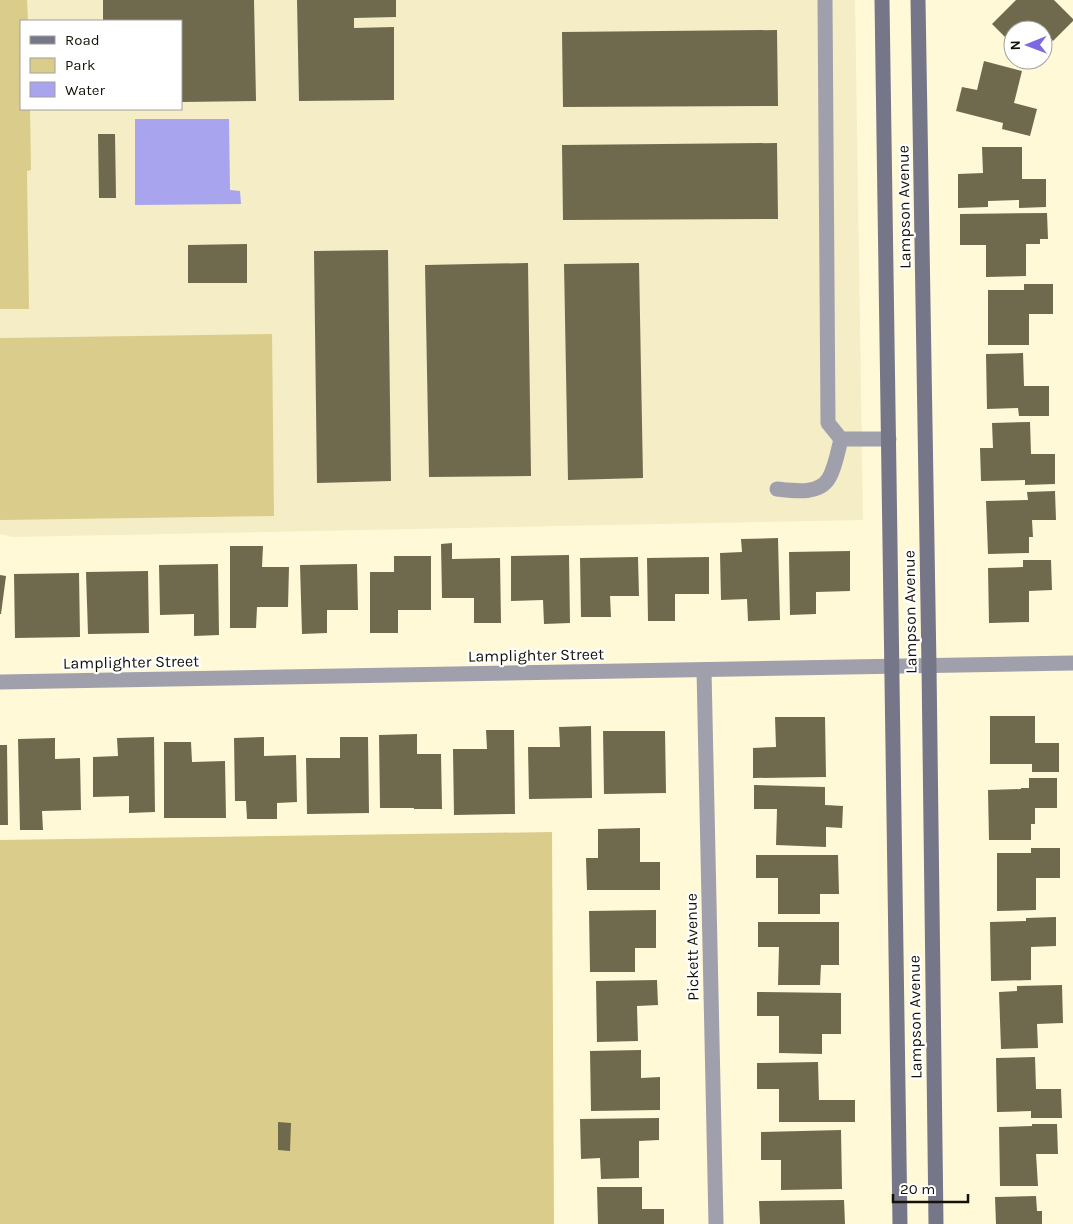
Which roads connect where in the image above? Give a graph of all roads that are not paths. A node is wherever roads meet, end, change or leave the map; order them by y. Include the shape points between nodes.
1 (825, 0) edge
2 (882, 0) edge
3 (918, 0) edge
4 (841, 439) junction
5 (889, 439) junction
6 (777, 489) dead end
7 (1073, 663) edge
8 (928, 666) junction
9 (892, 667) junction
10 (704, 670) junction
11 (0, 682) edge
12 (716, 1224) edge
13 (900, 1224) edge
14 (936, 1224) edge

1 - 4 street via 828,423
2 - 5 main road, Lampson Avenue
3 - 8 main road, Lampson Avenue
4 - 5 street
4 - 6 street via 829,479 805,491
5 - 9 main road, Lampson Avenue
7 - 8 street, Lamplighter Street
8 - 9 street, Lamplighter Street
8 - 14 main road, Lampson Avenue
9 - 10 street, Lamplighter Street
9 - 13 main road, Lampson Avenue
10 - 11 street, Lamplighter Street
10 - 12 street, Pickett Avenue

